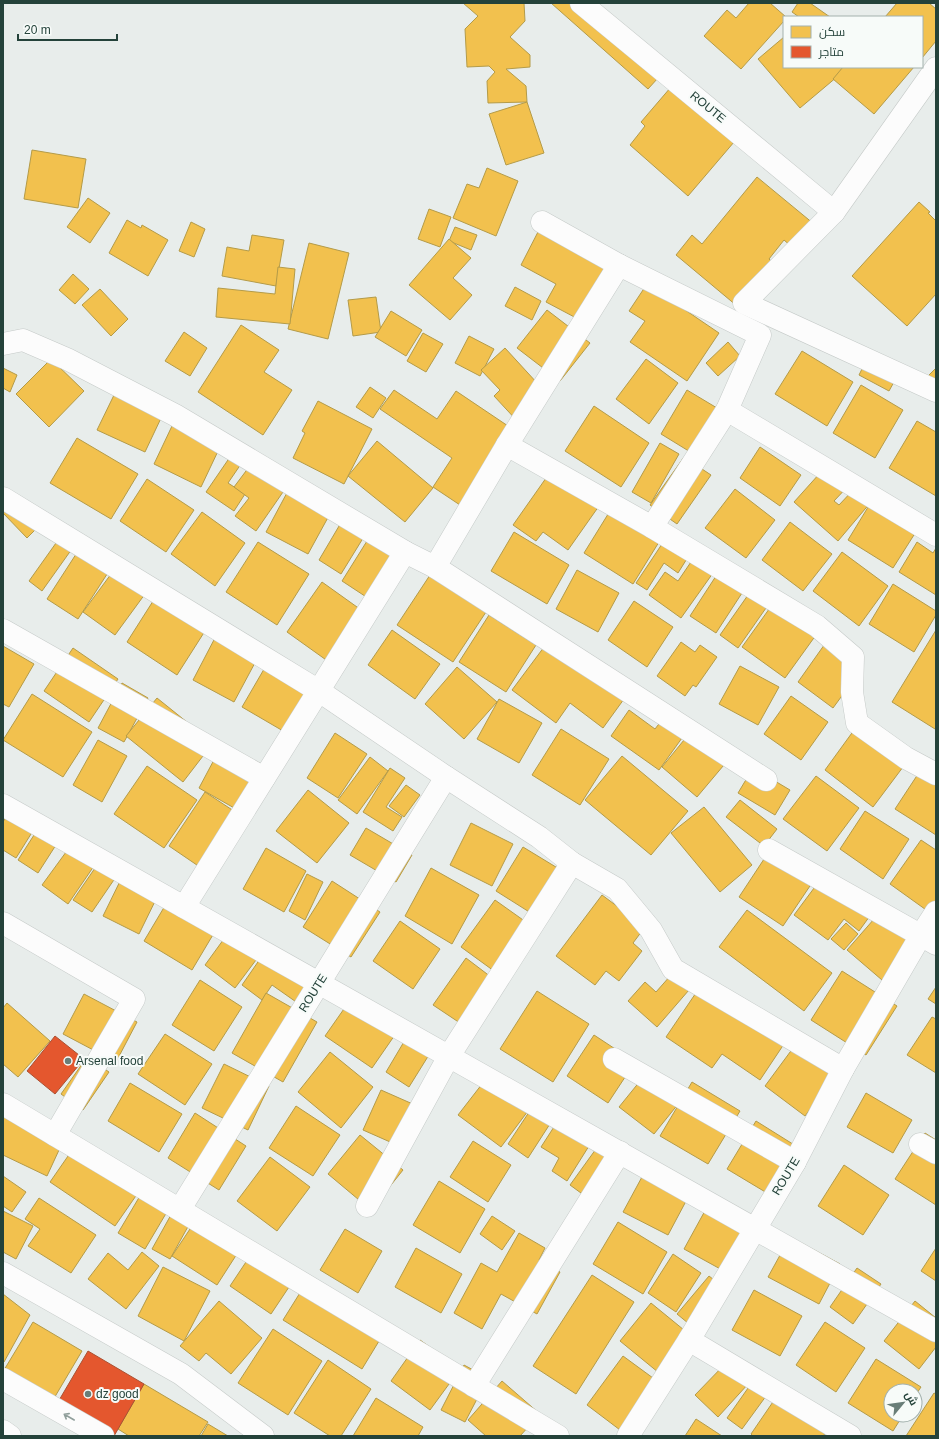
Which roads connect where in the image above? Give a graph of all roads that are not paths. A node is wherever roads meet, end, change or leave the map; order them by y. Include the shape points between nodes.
1 (581, 3) edge
2 (936, 68) edge
3 (834, 212) junction
4 (542, 222) dead end
5 (620, 264) junction
6 (3, 344) edge
7 (936, 391) edge
8 (727, 410) junction
9 (507, 445) junction
10 (3, 498) edge
11 (652, 527) junction
12 (936, 535) edge
13 (405, 552) junction
14 (435, 567) junction
15 (3, 630) edge
16 (319, 691) junction
17 (936, 774) edge
18 (446, 777) junction
19 (264, 778) junction
20 (766, 780) dead end
21 (3, 805) edge
22 (769, 850) dead end
23 (572, 863) junction
24 (184, 907) junction
25 (936, 912) edge
26 (3, 923) edge
27 (929, 939) edge
28 (319, 983) junction
29 (449, 1056) junction
30 (614, 1059) dead end
31 (843, 1069) junction
32 (3, 1104) edge
33 (55, 1135) junction
34 (620, 1152) junction
35 (795, 1162) junction
36 (366, 1206) dead end
37 (180, 1210) junction
38 (755, 1228) junction
39 (3, 1272) edge
40 (936, 1331) edge
41 (689, 1340) junction
42 (3, 1379) edge
43 (474, 1386) junction
44 (3, 1432) edge
45 (10, 1436) edge
46 (103, 1436) edge
47 (264, 1436) edge
48 (558, 1436) edge
49 (628, 1436) edge
50 (850, 1436) edge

1 - 3 street, ROUTE
2 - 3 street
3 - 7 street via 744,303
4 - 5 street
5 - 8 street via 760,335
5 - 9 street
6 - 13 street via 23,340 74,362 176,415
8 - 11 street
8 - 12 street
9 - 11 street
9 - 14 street
10 - 16 street
11 - 17 street via 817,626 853,657 852,692 857,723 906,758
13 - 14 street
13 - 16 street
14 - 20 street
15 - 19 street
16 - 18 street
16 - 19 street
18 - 23 street via 539,838
18 - 28 street, ROUTE
19 - 24 street
21 - 24 street
22 - 27 street
23 - 29 street
23 - 31 street via 617,889 651,930 673,969
24 - 28 street
25 - 27 street, ROUTE
26 - 33 street via 134,1000
27 - 31 street, ROUTE
28 - 29 street
28 - 37 street, ROUTE
29 - 34 street
29 - 36 street
30 - 35 street
31 - 35 street, ROUTE
32 - 33 street
33 - 37 street
34 - 38 street
34 - 43 street
35 - 38 street, ROUTE
37 - 43 street
38 - 40 street
38 - 41 street, ROUTE
39 - 47 street via 181,1374
41 - 49 street, ROUTE
41 - 50 street
46 -> 42 street
43 - 48 street
44 - 45 street

